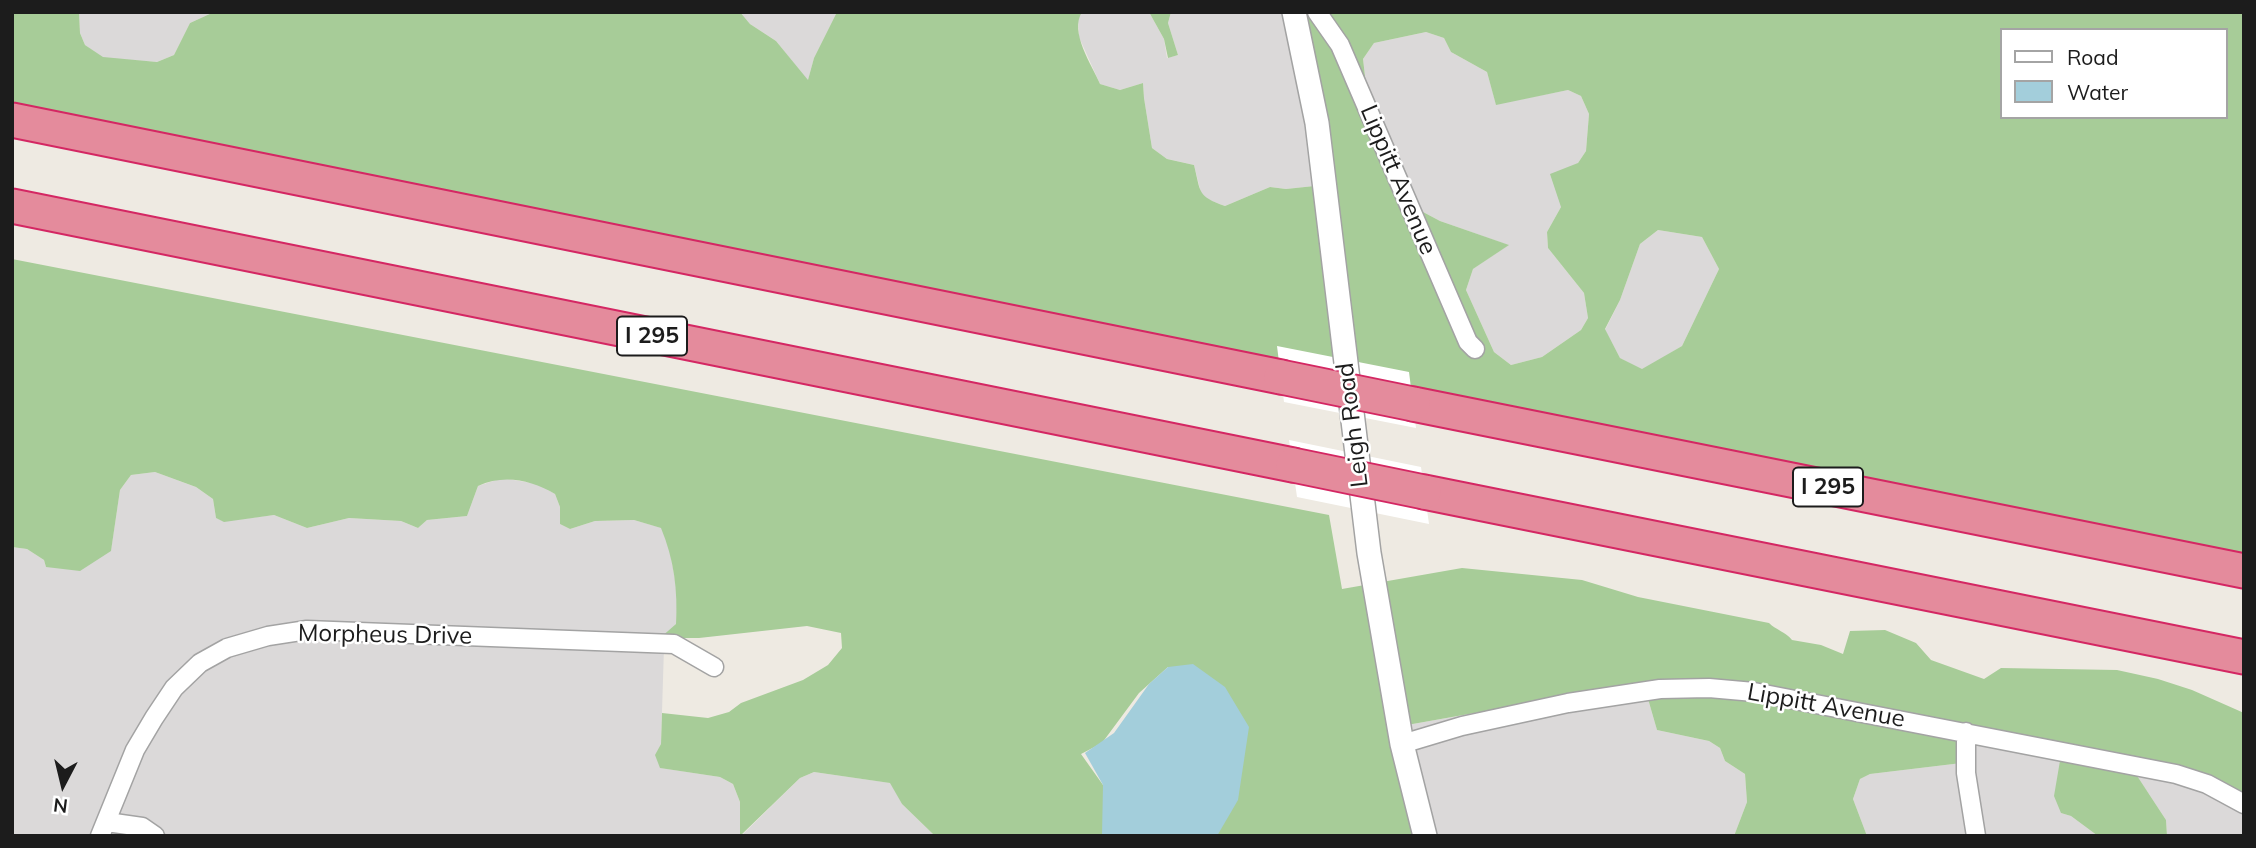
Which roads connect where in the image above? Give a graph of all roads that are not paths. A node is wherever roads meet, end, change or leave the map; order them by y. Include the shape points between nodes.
1 (1294, 12) edge
2 (1317, 12) edge
3 (12, 120) edge
4 (15, 207) edge
5 (1475, 349) dead end
6 (2244, 571) edge
7 (2244, 657) edge
8 (714, 667) dead end
9 (1966, 732) junction
10 (1402, 744) junction
11 (2244, 804) edge
12 (103, 829) edge
13 (155, 836) edge
14 (1425, 836) edge
15 (1976, 836) edge

1 - 10 street, Leigh Road via 1317,123 1368,553
2 - 5 street, Lippitt Avenue via 1340,45 1468,342
3 - 6 highway, I 295, bridge
4 - 7 highway, I 295, bridge
8 - 12 street, Morpheus Drive via 674,644 307,630 268,636 227,648 200,663 174,688 135,750
9 - 10 street, Lippitt Avenue via 1754,692 1697,688 1568,703
9 - 11 street, Lippitt Avenue via 2176,774
9 - 15 street via 1966,773
10 - 14 street, Leigh Road
12 - 13 street via 142,827

